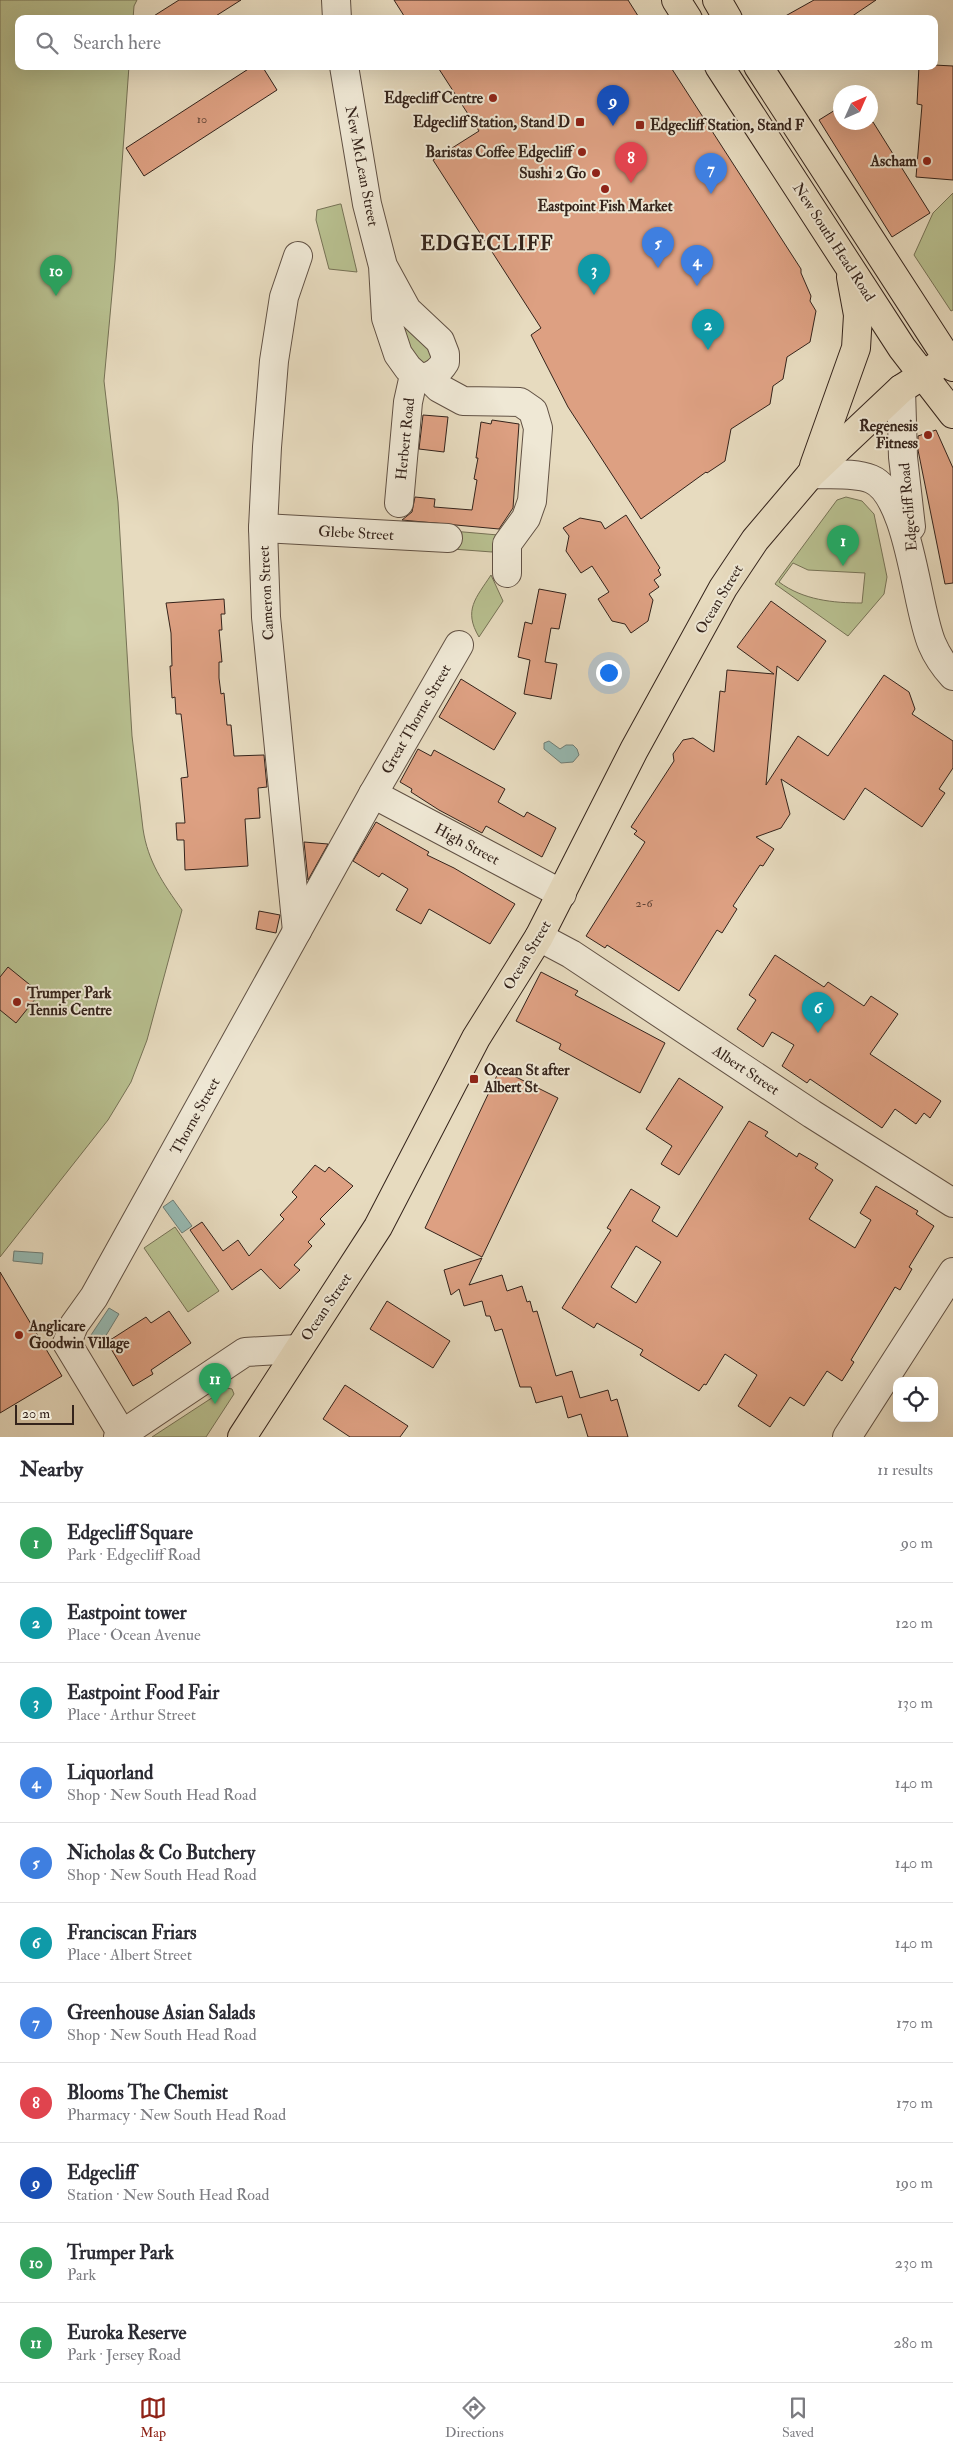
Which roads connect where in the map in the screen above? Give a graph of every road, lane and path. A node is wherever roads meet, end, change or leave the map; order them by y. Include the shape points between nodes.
1 (336, 0) edge
2 (676, 0) edge
3 (718, 0) edge
4 (337, 15) edge
5 (685, 15) edge
6 (726, 15) edge
7 (345, 70) edge
8 (722, 70) edge
9 (761, 70) edge
10 (298, 256) dead end
11 (848, 262) junction
12 (383, 266) junction
13 (951, 361) edge
14 (428, 372) junction
15 (912, 382) junction
16 (953, 414) edge
17 (811, 474) junction
18 (399, 503) dead end
19 (263, 528) junction
20 (448, 538) dead end
21 (914, 566) junction
22 (508, 573) dead end
23 (459, 645) dead end
24 (953, 676) edge
25 (373, 794) junction
26 (562, 894) junction
27 (298, 931) junction
28 (539, 937) junction
29 (953, 1204) edge
30 (953, 1272) edge
31 (298, 1349) junction
32 (120, 1436) edge
33 (242, 1437) edge
34 (847, 1437) edge

1 - 4 street
2 - 5 main road
3 - 6 main road
7 - 12 street, New McLean Street via 367,204
8 - 11 main road, New South Head Road
9 - 13 main road, New South Head Road
10 - 19 street, Cameron Street via 284,297 274,361
11 - 15 main road, New South Head Road
11 - 17 main road via 858,315 857,344
12 - 14 street, New McLean Street via 386,318 398,354
12 - 14 street, New McLean Street via 406,310 443,347 446,358
13 - 15 main road
14 - 18 street, Herbert Road via 408,402
14 - 22 street via 491,401 520,402 533,411 538,428 532,501 526,518 507,544
15 - 16 main road, New South Head Road
15 - 17 main road
15 - 21 street, Edgecliff Road via 904,457
17 - 21 street, Edgecliff Road via 862,476 878,483 894,504
17 - 26 main road, Ocean Street via 755,540 723,588 634,750
19 - 20 street, Glebe Street
19 - 27 street, Cameron Street via 266,617
21 - 24 street, Edgecliff Road via 931,644
23 - 25 street, Great Thorne Street
25 - 26 street, High Street
25 - 27 street, Thorne Street
26 - 28 main road, Ocean Street
27 - 32 street, Thorne Street via 94,1297 74,1325 67,1343
28 - 29 street, Albert Street via 578,959
28 - 31 main road, Ocean Street via 476,1038 378,1227
30 - 34 street
31 - 32 street via 245,1352
31 - 33 main road, Ocean Street

